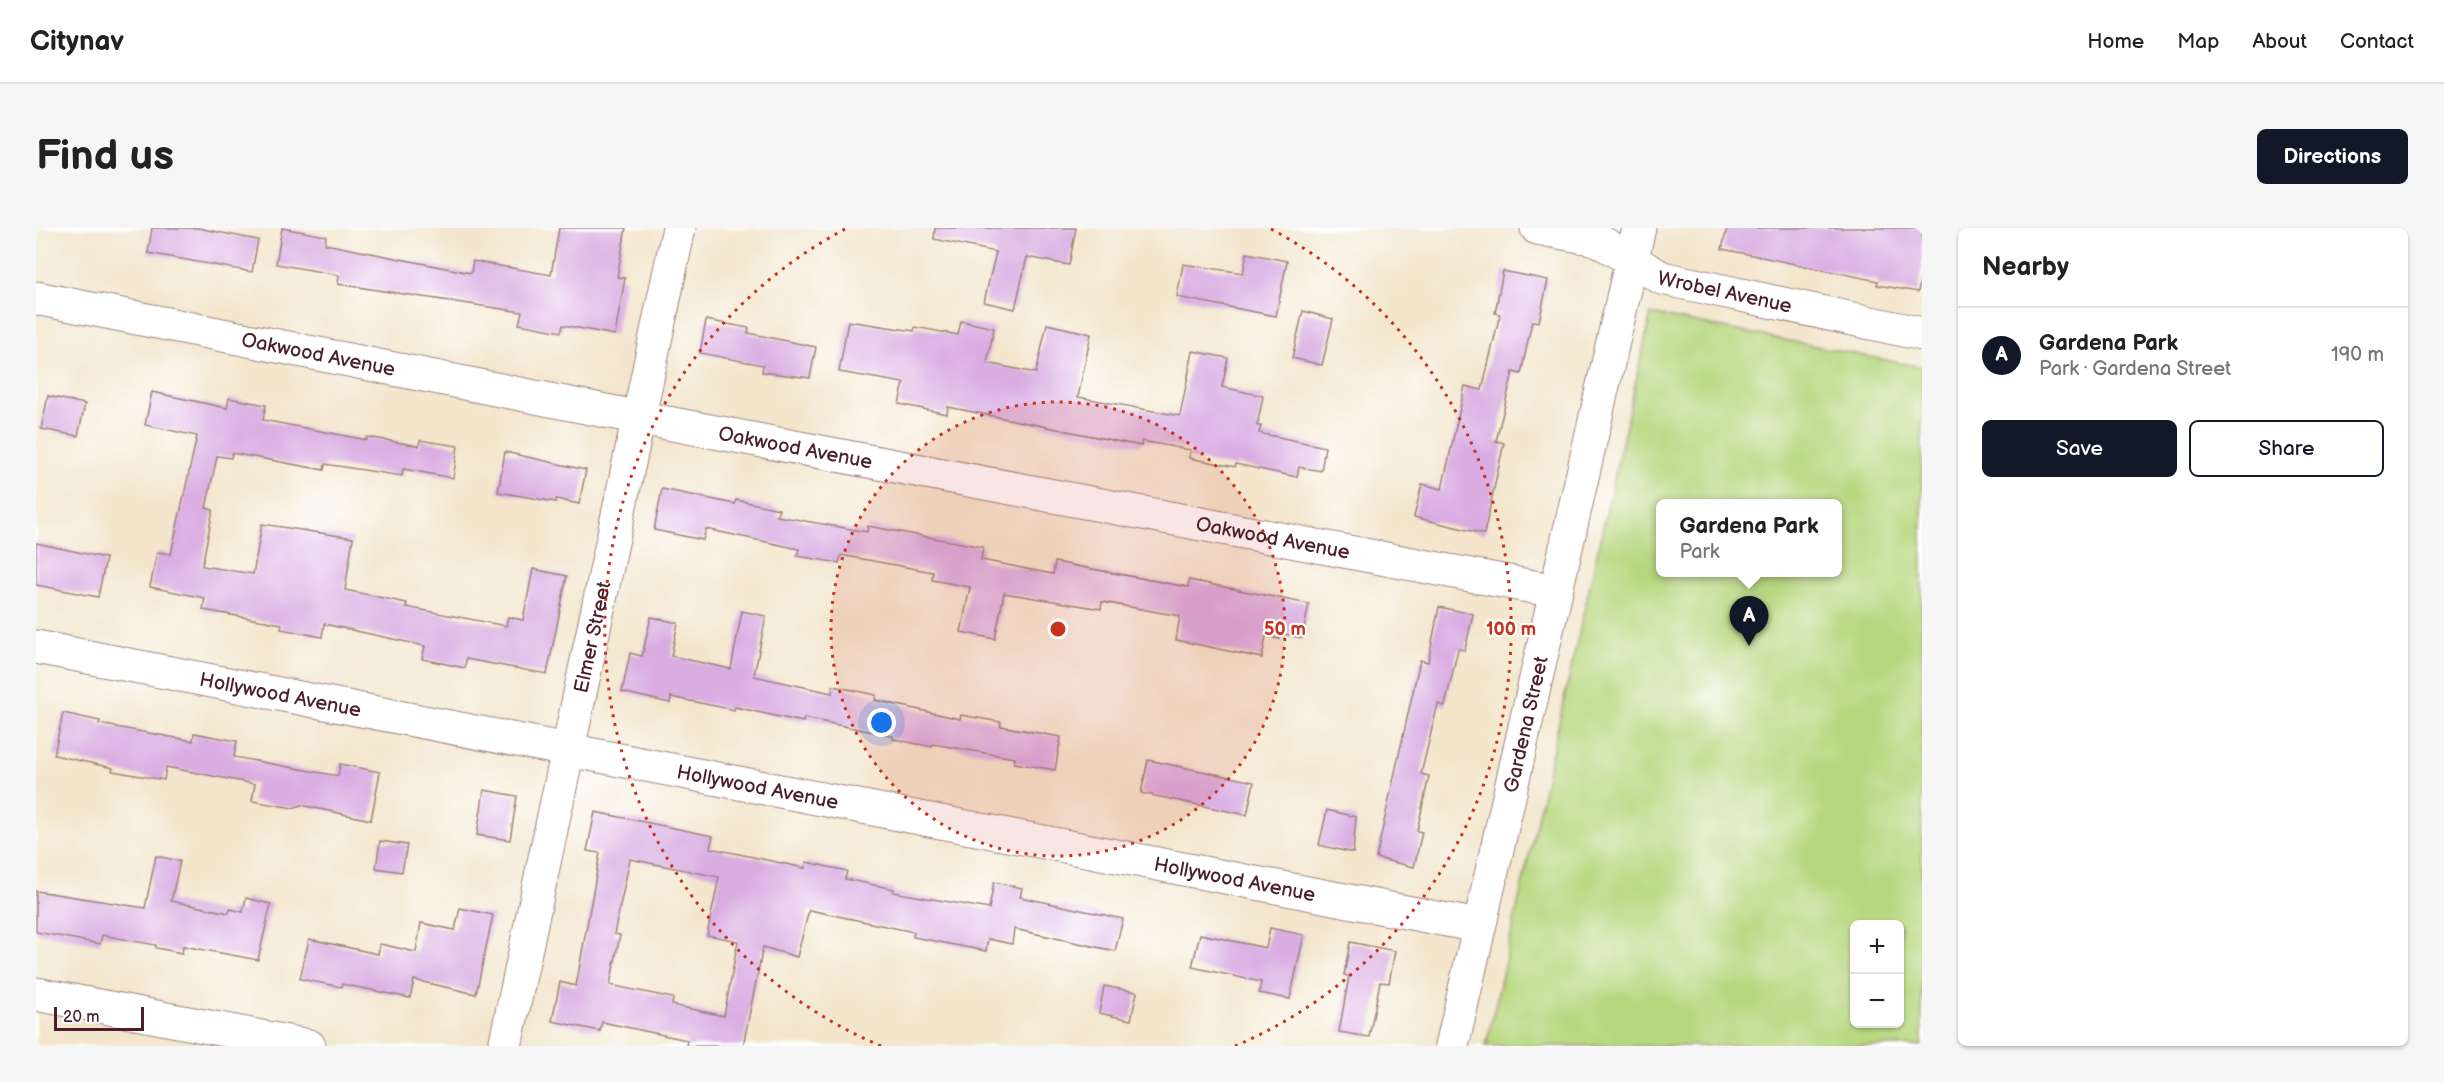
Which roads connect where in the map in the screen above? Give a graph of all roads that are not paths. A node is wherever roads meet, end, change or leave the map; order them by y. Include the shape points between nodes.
1 (679, 228) edge
2 (1537, 228) edge
3 (1639, 228) edge
4 (1632, 261) junction
5 (36, 298) edge
6 (1922, 334) edge
7 (641, 418) junction
8 (1555, 591) junction
9 (36, 647) edge
10 (568, 750) junction
11 (1478, 926) junction
12 (36, 994) edge
13 (309, 1046) edge
14 (505, 1046) edge
15 (1452, 1046) edge

1 - 7 street, Elmer Street
2 - 4 street, Wrobel Avenue via 1596,240
3 - 4 street, Gardena Street
4 - 6 street, Wrobel Avenue via 1662,278
4 - 8 street, Gardena Street
5 - 7 street, Oakwood Avenue
7 - 8 street, Oakwood Avenue
7 - 10 street, Elmer Street
8 - 11 street, Gardena Street
9 - 10 street, Hollywood Avenue
10 - 11 street, Hollywood Avenue
10 - 14 street, Elmer Street
11 - 15 street, Gardena Street
12 - 13 street

